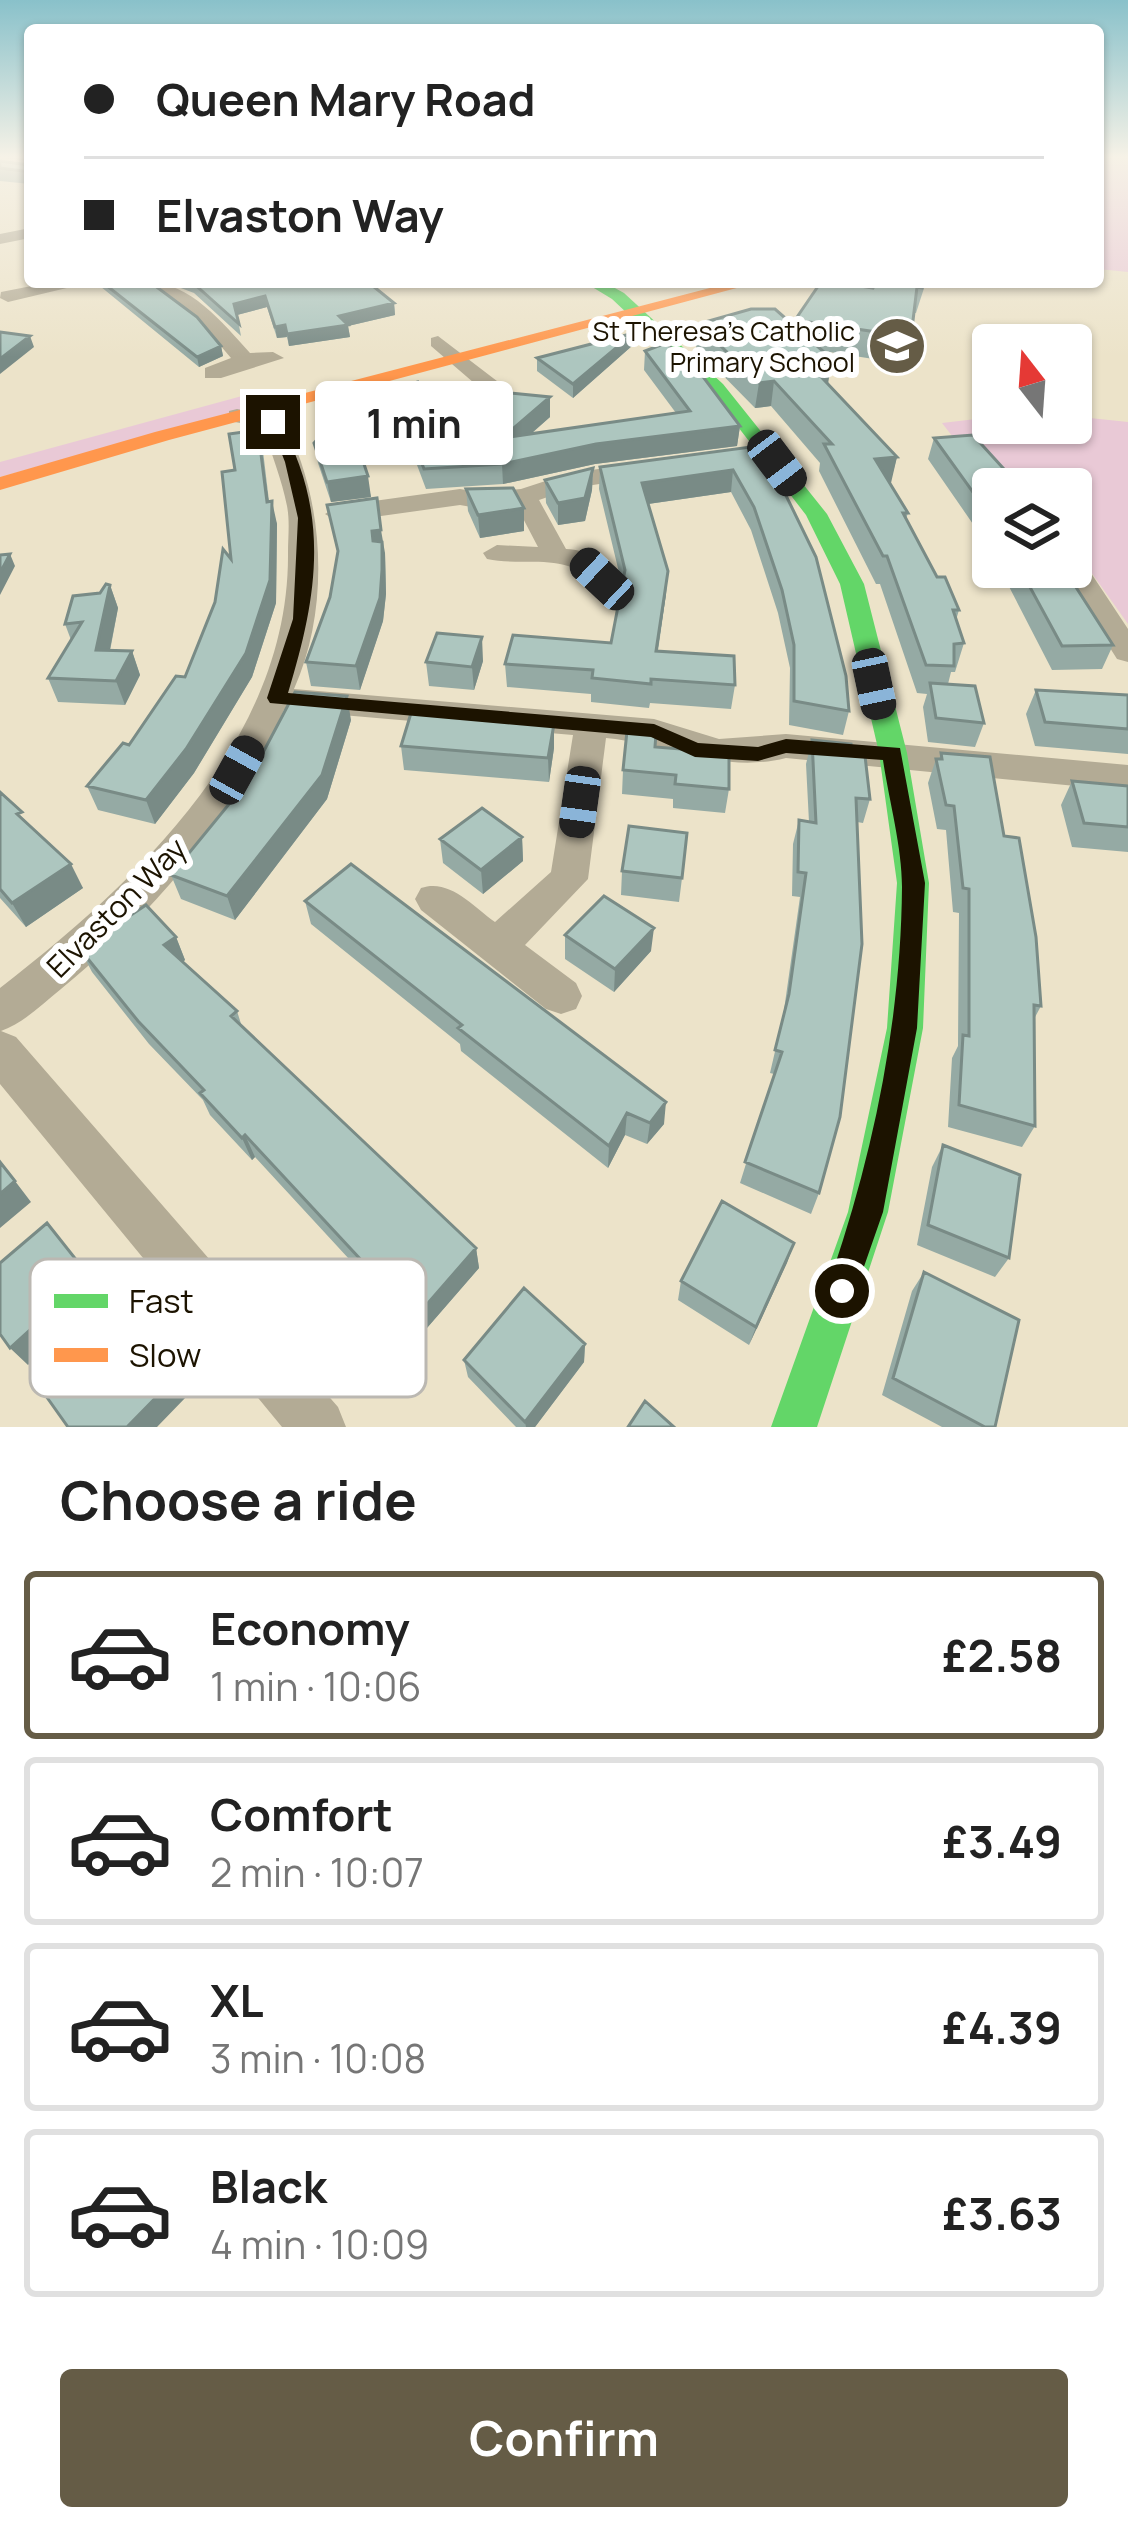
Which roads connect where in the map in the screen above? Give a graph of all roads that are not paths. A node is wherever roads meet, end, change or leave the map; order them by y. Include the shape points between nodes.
1 (49, 288) edge
2 (164, 288) edge
3 (601, 288) edge
4 (659, 288) edge
5 (717, 288) edge
6 (3, 296) edge
7 (626, 304) junction
8 (448, 351) junction
9 (274, 358) dead end
10 (244, 360) junction
11 (213, 373) dead end
12 (510, 402) edge
13 (237, 416) junction
14 (770, 454) junction
15 (742, 456) edge
16 (0, 457) edge
17 (677, 465) edge
18 (0, 484) edge
19 (524, 496) junction
20 (306, 518) junction
21 (497, 553) dead end
22 (556, 554) junction
23 (602, 579) dead end
24 (1087, 588) edge
25 (1128, 652) edge
26 (277, 698) junction
27 (591, 725) junction
28 (892, 753) junction
29 (1128, 778) edge
30 (435, 899) dead end
31 (496, 946) junction
32 (561, 996) dead end
33 (0, 1012) edge
34 (0, 1051) edge
35 (175, 1259) edge
36 (292, 1397) edge
37 (317, 1427) edge
38 (794, 1427) edge

1 - 6 street
2 - 10 street via 209,320
3 - 7 main road
4 - 7 main road
5 - 7 main road
7 - 8 main road
7 - 14 main road via 717,388
8 - 12 street
8 - 13 main road
8 - 16 main road
9 - 10 street
10 - 11 street
13 - 18 main road
13 - 20 street, Elvaston Way via 273,422
14 - 15 street
14 - 28 main road via 816,514 852,584
17 - 19 street
19 - 20 street
19 - 22 street
20 - 26 street, Elvaston Way via 302,619
21 - 22 street
22 - 23 street via 579,558
24 - 25 street
26 - 27 street
26 - 33 street, Elvaston Way via 237,770 162,870
27 - 28 street via 654,730 695,750
27 - 31 street via 569,880
28 - 29 street
28 - 38 main road via 913,883 904,1028 868,1212
30 - 31 street
31 - 32 street
34 - 35 street
36 - 37 street

